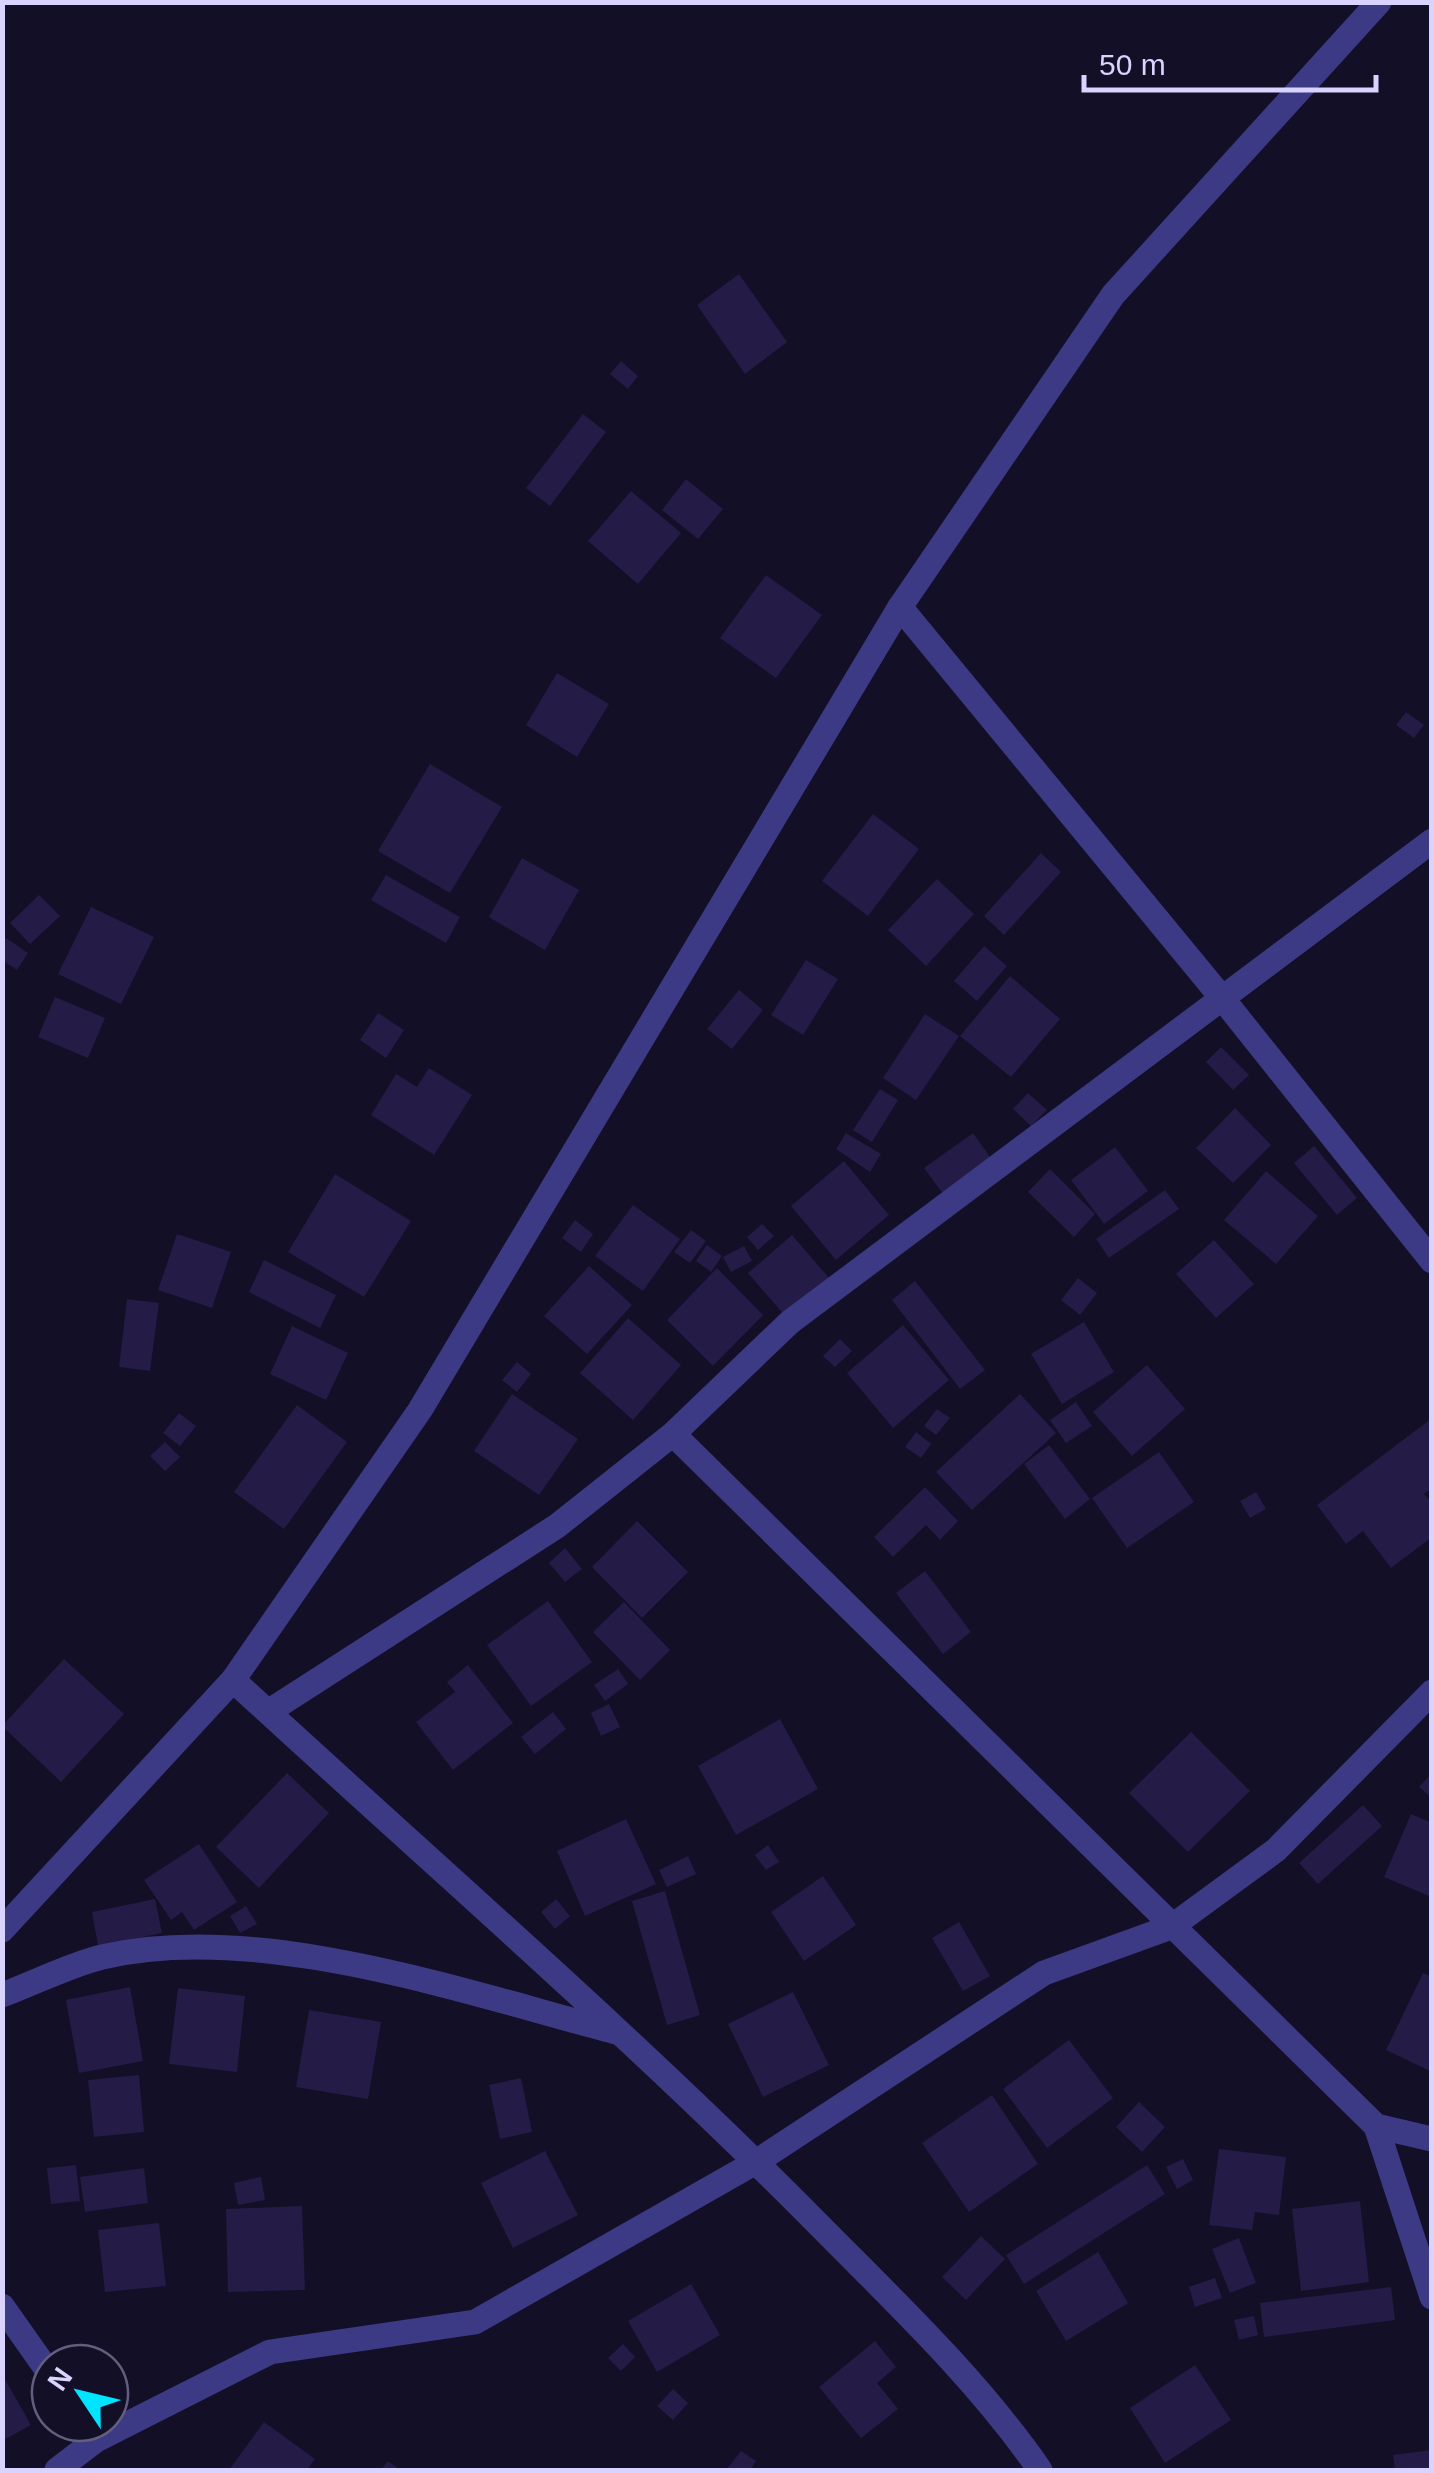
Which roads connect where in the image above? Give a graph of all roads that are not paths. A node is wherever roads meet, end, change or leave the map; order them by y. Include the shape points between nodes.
1 (1379, 2) edge
2 (900, 607) junction
3 (1432, 842) edge
4 (1222, 998) junction
5 (1432, 1261) edge
6 (674, 1434) junction
7 (233, 1680) junction
8 (1432, 1692) edge
9 (268, 1712) junction
10 (1172, 1927) junction
11 (2, 1930) edge
12 (2, 1995) edge
13 (623, 2034) junction
14 (1376, 2126) junction
15 (1432, 2140) edge
16 (756, 2162) junction
17 (1432, 2297) edge
18 (2, 2306) edge
19 (30, 2346) edge
20 (130, 2414) edge
21 (80, 2443) edge
22 (56, 2470) edge
23 (1040, 2470) edge

1 - 2 street via 1113,295
2 - 4 street
2 - 7 street via 420,1410
3 - 4 street
4 - 5 street
4 - 6 street via 790,1322
6 - 9 street via 557,1526
6 - 10 street
7 - 9 street
7 - 11 street
8 - 10 street via 1276,1850
9 - 13 street
10 - 14 street
10 - 16 street via 1044,1973
12 - 13 street via 101,1957 185,1945 349,1963
13 - 16 street
14 - 15 street
14 - 17 street
16 - 20 street via 474,2322 270,2352
16 - 23 street via 960,2368
18 - 19 street
21 - 22 street

